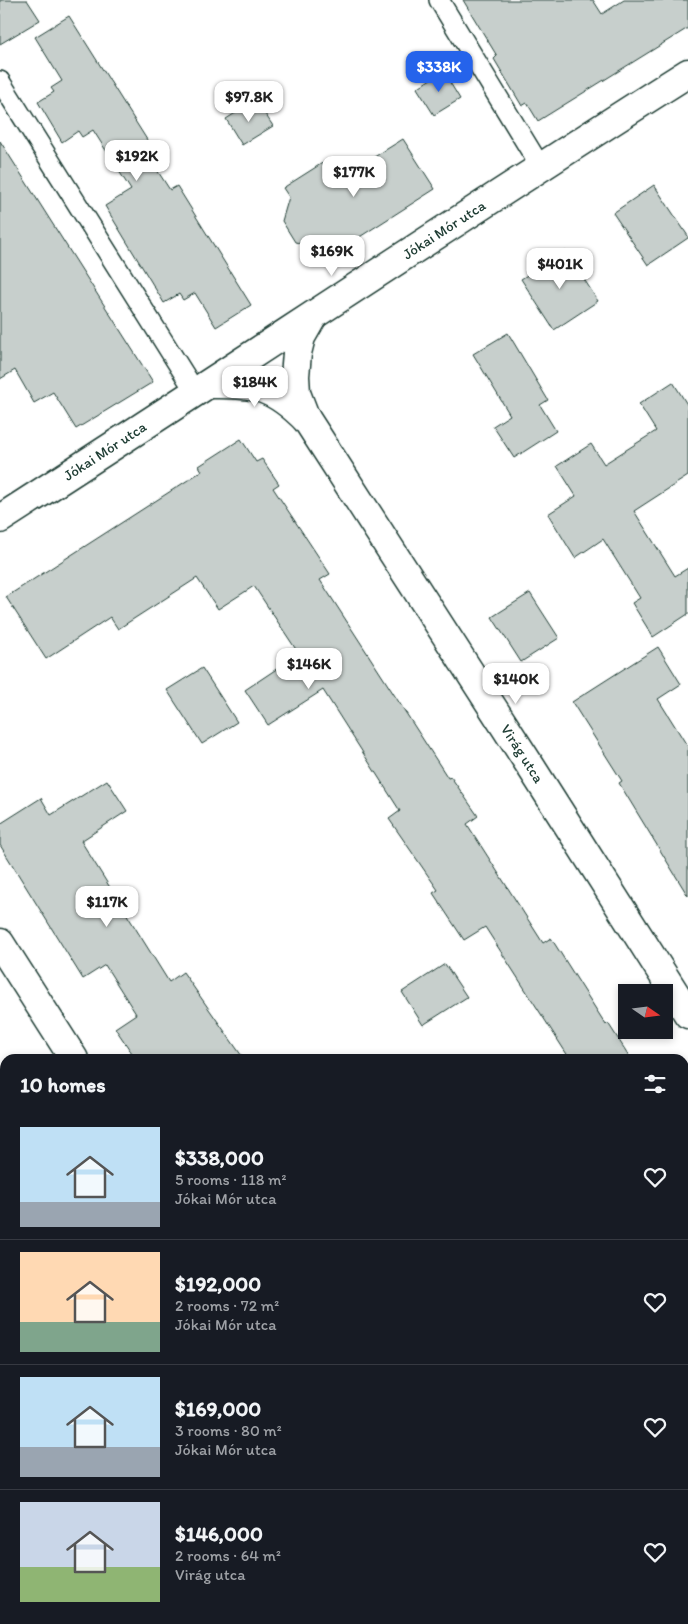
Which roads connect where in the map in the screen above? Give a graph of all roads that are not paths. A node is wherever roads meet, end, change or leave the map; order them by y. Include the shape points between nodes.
1 (439, 0) edge
2 (688, 73) edge
3 (0, 81) edge
4 (540, 166) junction
5 (312, 316) junction
6 (202, 388) junction
7 (306, 420) junction
8 (0, 519) edge
9 (0, 943) edge
10 (688, 1014) edge
11 (71, 1054) edge

1 - 4 lane
2 - 4 street, Jókai Mór utca
3 - 6 lane
4 - 5 street, Jókai Mór utca
5 - 6 street, Jókai Mór utca
5 - 7 street, Virág utca via 301,337 295,376 296,393
6 - 7 street, Virág utca via 237,383 262,388 280,396
6 - 8 street, Jókai Mór utca
7 - 10 street, Virág utca
9 - 11 street

